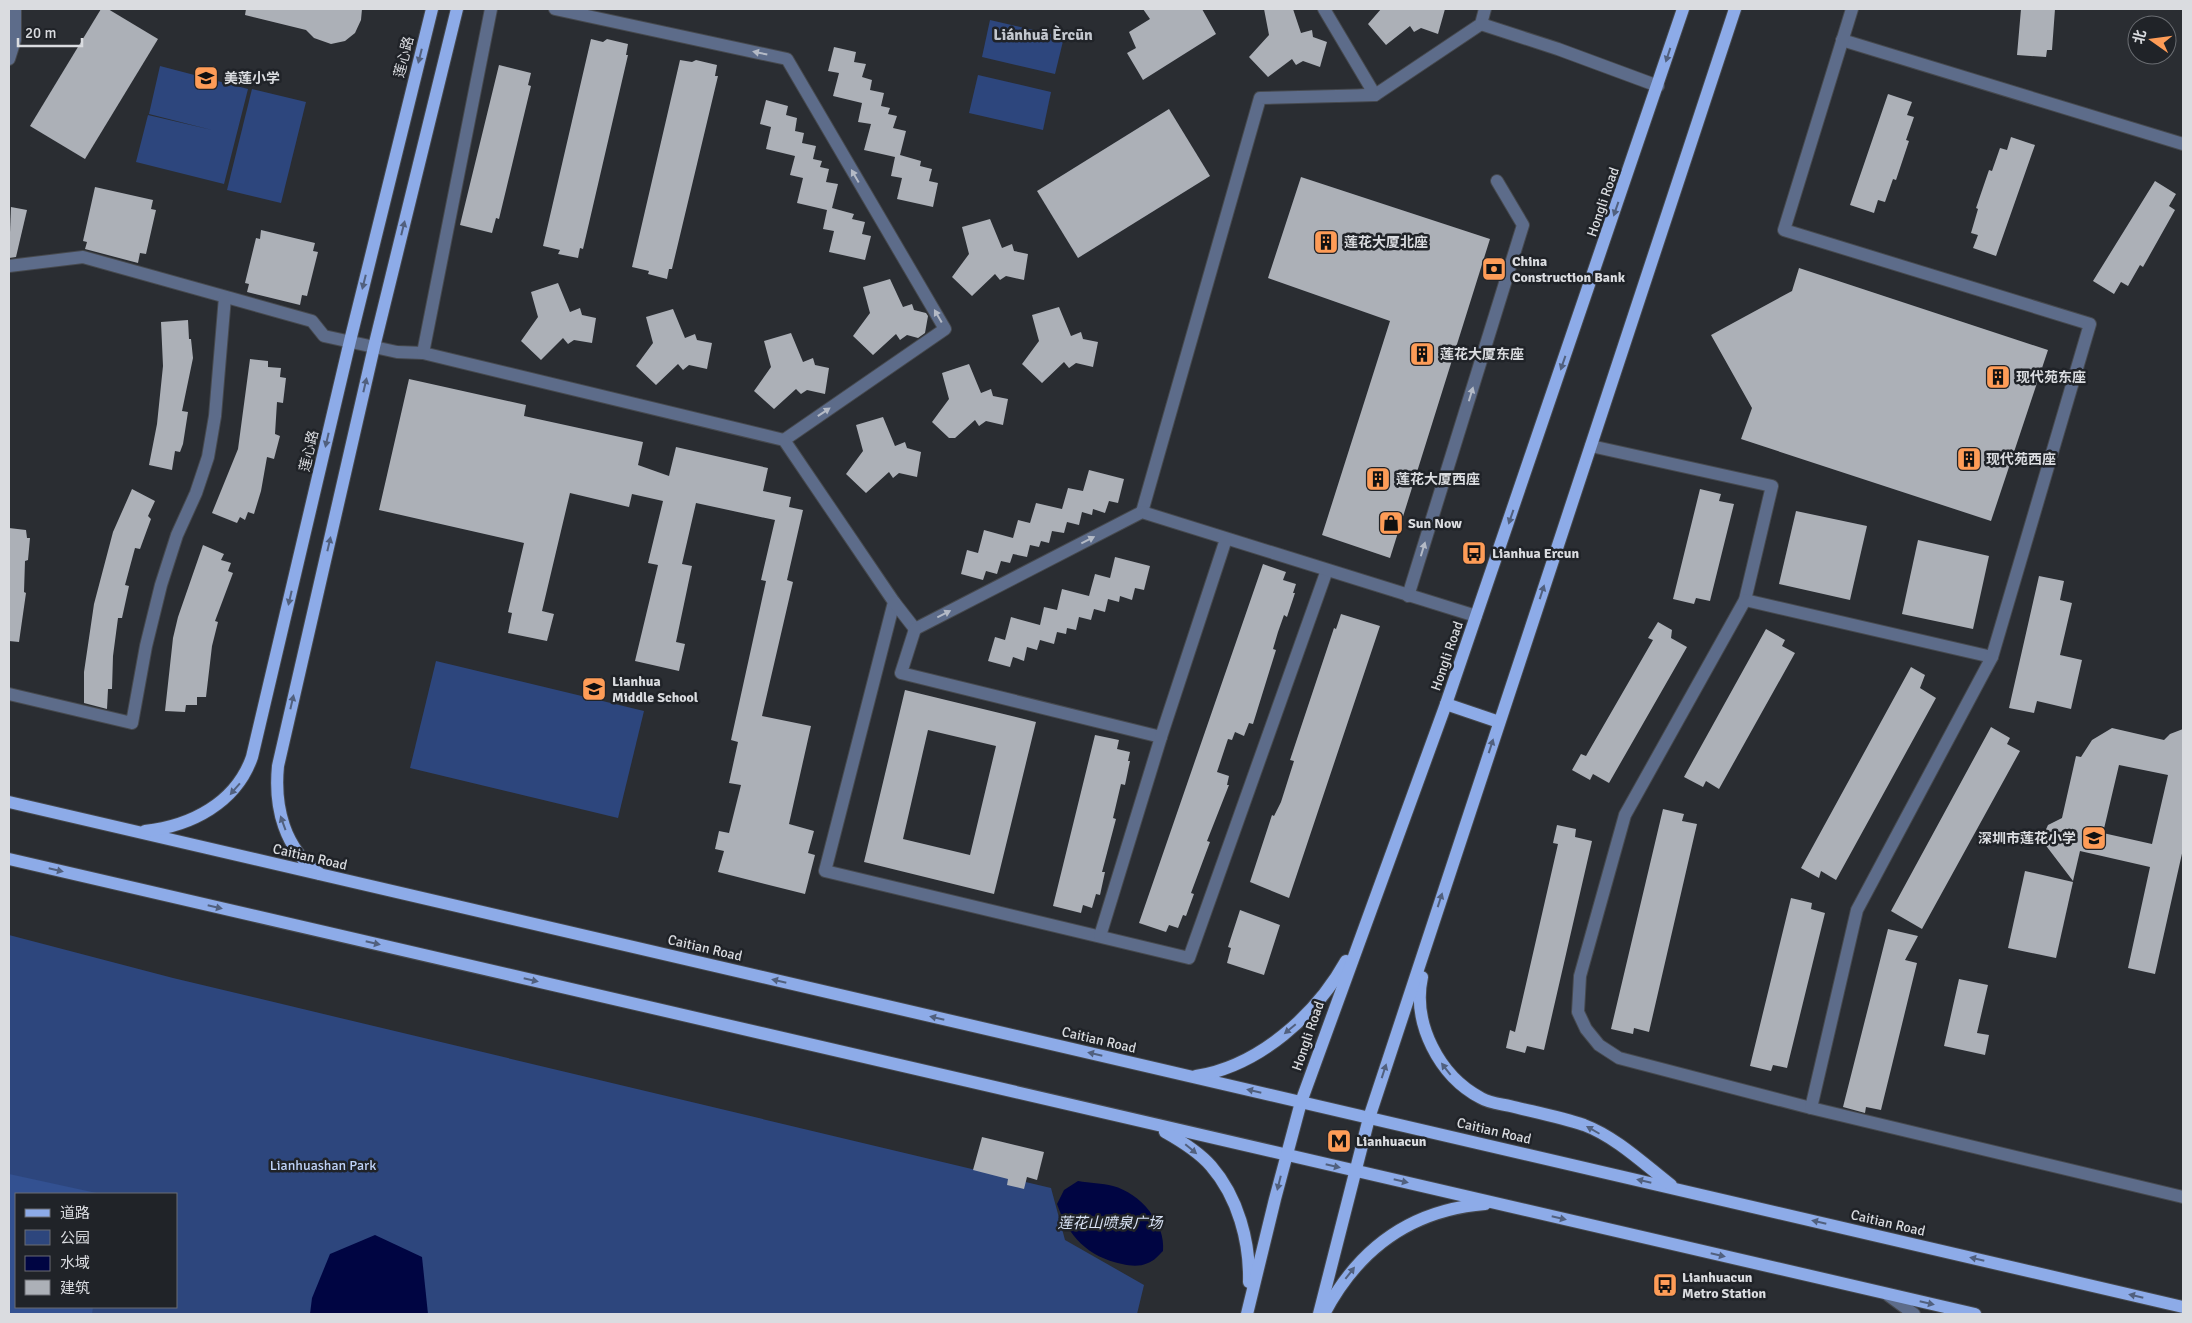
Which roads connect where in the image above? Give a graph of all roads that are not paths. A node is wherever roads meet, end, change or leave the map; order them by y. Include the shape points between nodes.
1 (15, 9) edge
2 (432, 9) edge
3 (457, 9) edge
4 (491, 9) edge
5 (555, 9) edge
6 (1324, 9) edge
7 (1486, 9) edge
8 (1683, 9) edge
9 (1735, 9) edge
10 (1852, 9) edge
11 (1481, 24) junction
12 (1842, 40) junction
13 (9, 59) edge
14 (1658, 86) junction
15 (1375, 95) junction
16 (1339, 96) dead end
17 (2183, 144) edge
18 (1497, 181) dead end
19 (9, 266) edge
20 (225, 297) junction
21 (350, 341) junction
22 (374, 347) junction
23 (423, 353) junction
24 (784, 440) junction
25 (1591, 446) junction
26 (1142, 512) junction
27 (1226, 539) junction
28 (1327, 570) junction
29 (1408, 596) junction
30 (1745, 600) junction
31 (894, 602) junction
32 (1476, 616) junction
33 (915, 629) junction
34 (1992, 657) junction
35 (9, 694) edge
36 (1446, 704) junction
37 (1499, 722) junction
38 (1161, 736) junction
39 (9, 802) edge
40 (135, 832) junction
41 (9, 859) edge
42 (322, 875) junction
43 (1368, 918) junction
44 (1433, 922) junction
45 (1100, 936) junction
46 (1190, 1076) junction
47 (1301, 1102) junction
48 (1811, 1108) junction
49 (1369, 1118) junction
50 (1149, 1123) junction
51 (1286, 1155) junction
52 (1354, 1170) junction
53 (1675, 1189) junction
54 (2183, 1197) edge
55 (1494, 1203) junction
56 (1883, 1293) junction
57 (2183, 1306) edge
58 (1248, 1312) edge
59 (1319, 1314) edge
60 (1324, 1314) edge
61 (1914, 1314) edge
62 (1975, 1314) edge

1 - 13 street via 15,40
2 -> 21 main road, 莲心路
22 -> 3 main road
4 - 23 street
24 -> 5 street via 945,329 787,59
6 - 15 street
7 - 11 street
8 -> 14 main road, Hongli Road
9 - 25 main road
10 - 12 street
11 - 14 street
11 - 15 street
12 - 17 street
12 - 34 street via 1784,230 2090,324
14 -> 32 main road, Hongli Road
15 - 16 street
15 - 26 street via 1260,98
29 -> 18 street via 1523,225
19 - 20 street via 82,257
20 - 21 street via 312,321 324,336
20 - 35 street via 215,416 208,457 161,585 132,723
21 - 22 street
21 -> 40 main road, 莲心路 via 248,768 230,795 209,810 167,827
22 - 23 street
42 -> 22 main road via 305,860 285,829 278,809 277,773
23 - 24 street
24 - 31 street
25 - 30 street via 1772,486
37 -> 25 main road
26 - 27 street
33 -> 26 street
27 - 28 street
27 - 38 street
28 - 29 street
28 - 45 street via 1189,958
29 - 32 street
30 - 34 street
30 - 48 street via 1625,815 1580,976 1578,1012 1599,1045 1618,1058
31 - 33 street
31 - 45 street via 825,871
32 - 36 main road, Hongli Road
33 - 38 street via 901,673
34 - 48 street via 1857,910
36 - 37 main road
36 - 43 main road, Hongli Road
44 -> 37 main road
38 - 45 street
39 - 40 main road, Caitian Road
40 - 42 main road, Caitian Road
41 -> 50 main road
46 -> 42 main road, Caitian Road
43 -> 46 main road via 1330,986 1294,1026 1248,1058
43 - 47 main road, Hongli Road
49 -> 44 main road
53 -> 44 main road via 1626,1149 1585,1126 1482,1099 1454,1079 1438,1058 1425,1030 1419,992
47 -> 46 main road, Caitian Road
47 - 49 main road, Caitian Road
47 - 51 main road, Hongli Road
48 - 54 street
49 - 52 main road
53 -> 49 main road, Caitian Road
50 - 51 main road
50 -> 58 main road via 1182,1141 1211,1166 1227,1191 1243,1226 1250,1261
51 -> 52 main road
51 -> 58 main road, Hongli Road
52 -> 55 main road
52 - 59 main road
57 -> 53 main road, Caitian Road
55 -> 56 main road
60 -> 55 main road via 1358,1262 1376,1244 1395,1232 1441,1213 1475,1204
56 - 61 street
56 -> 62 main road

